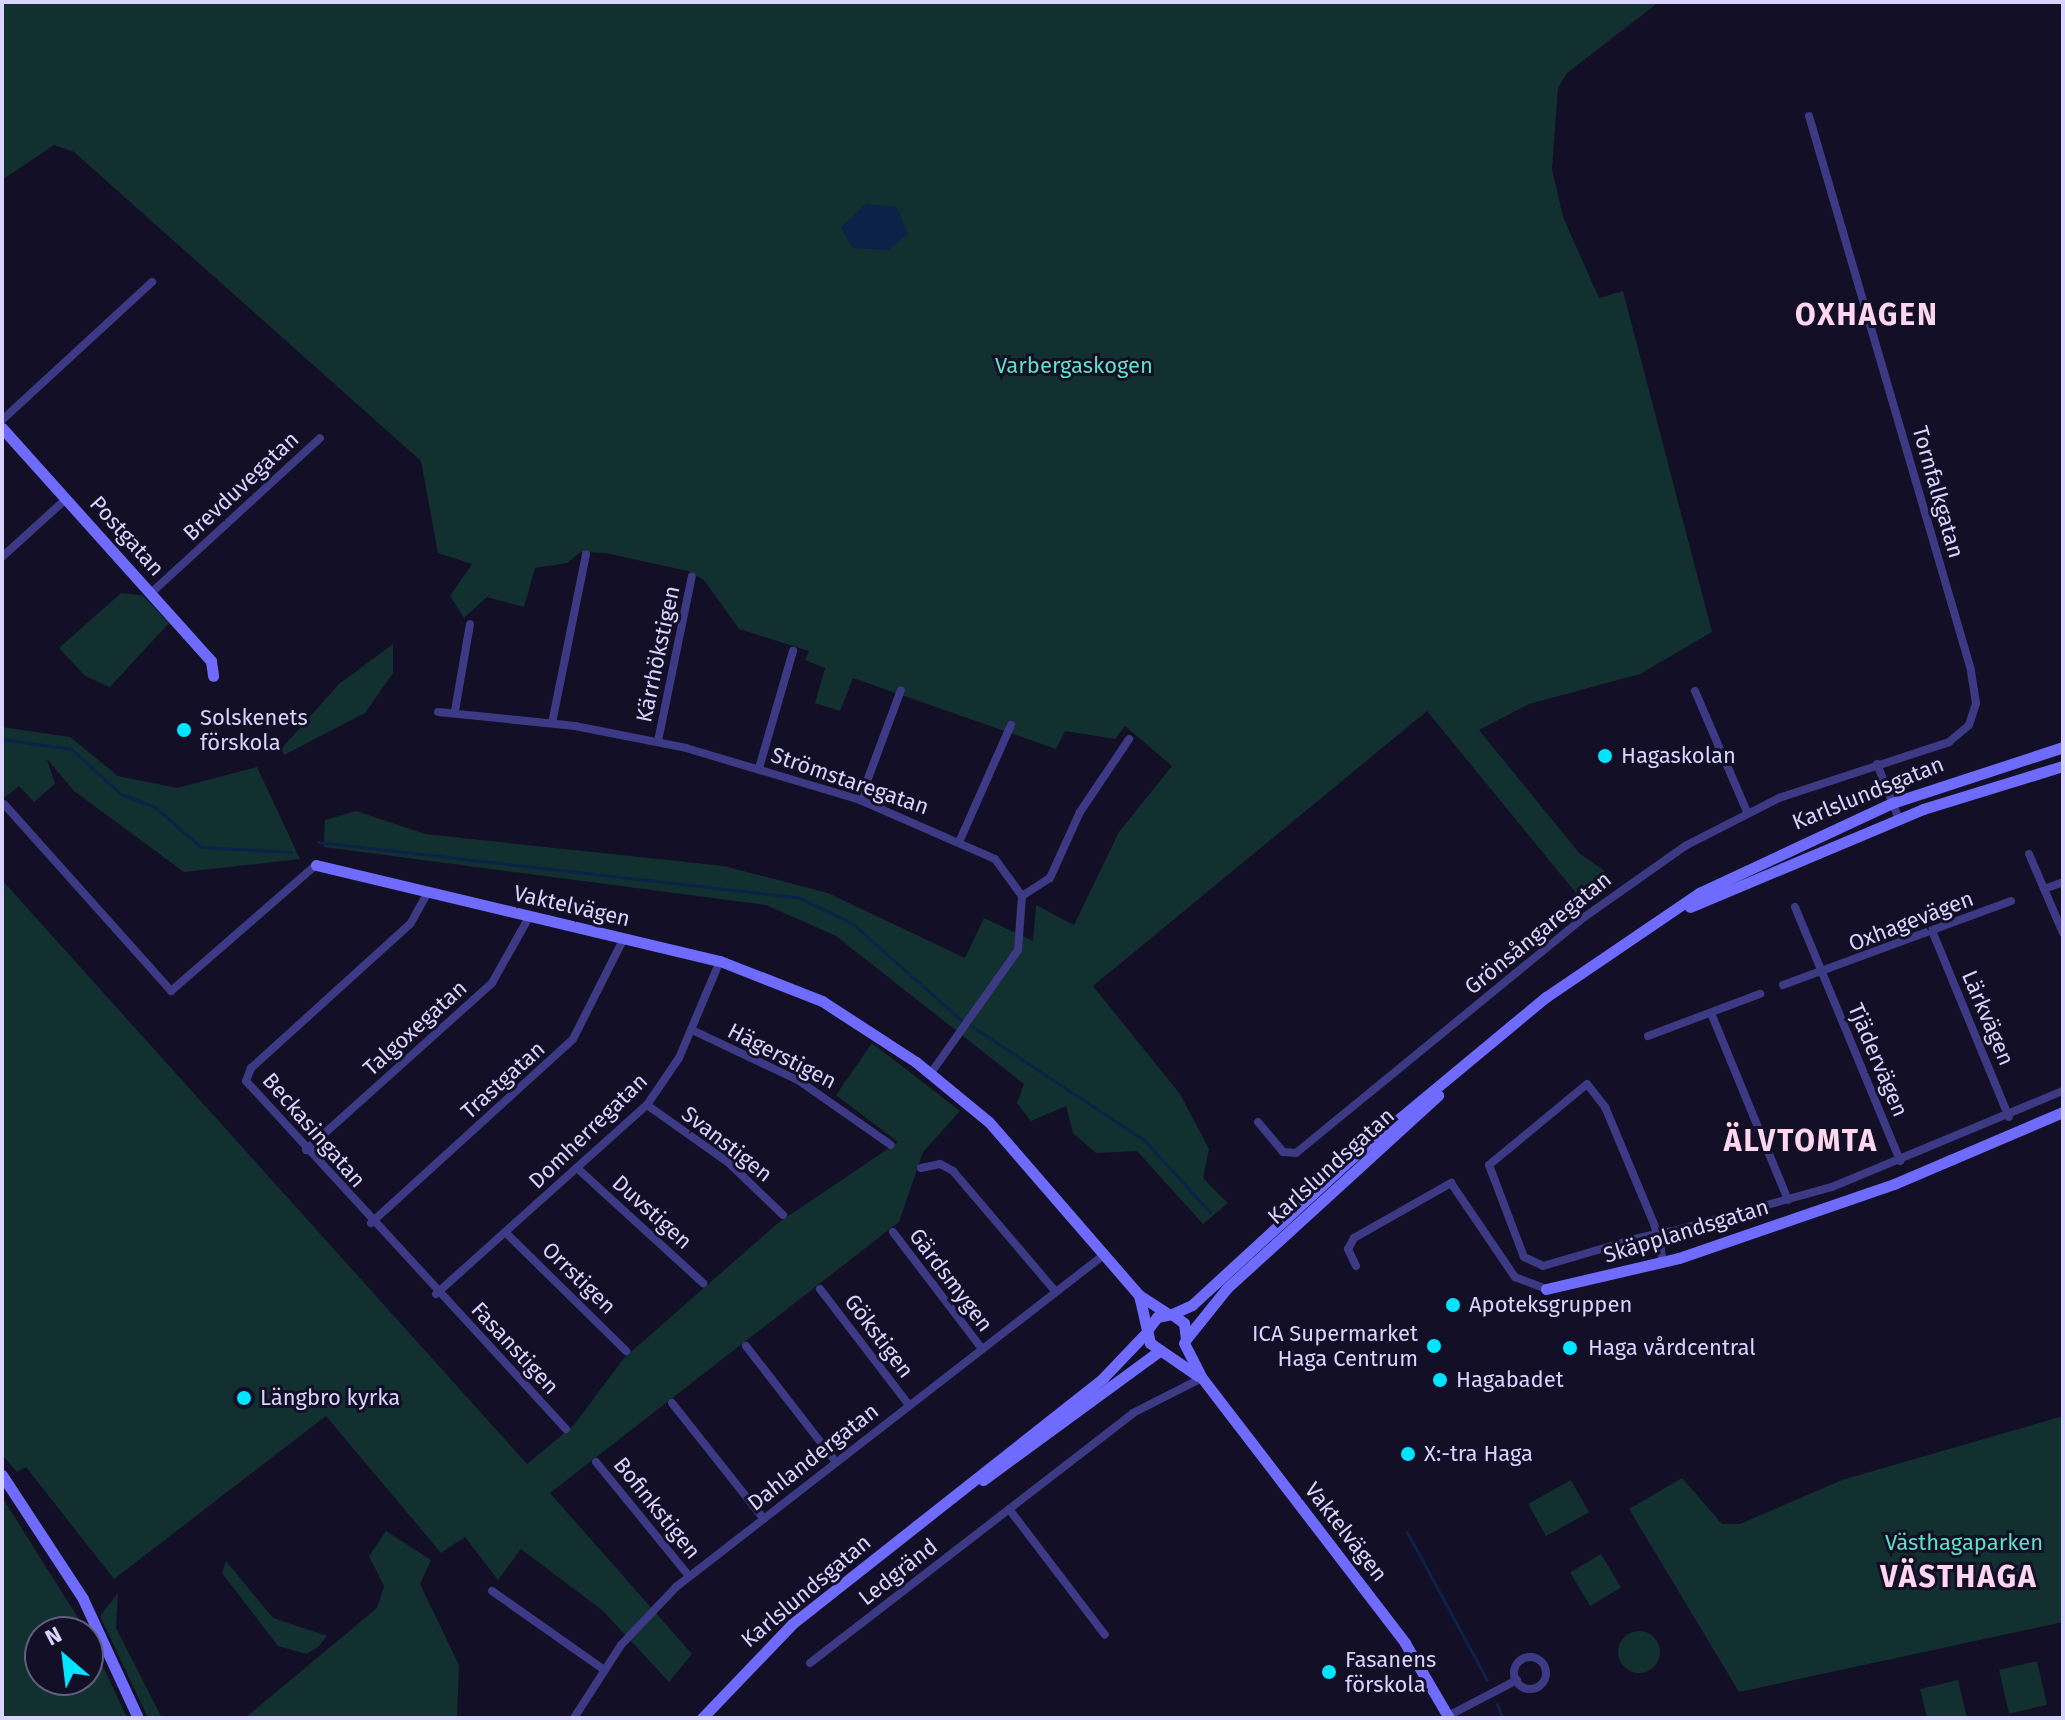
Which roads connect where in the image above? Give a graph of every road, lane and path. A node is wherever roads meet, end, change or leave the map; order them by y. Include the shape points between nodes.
1 (1809, 116) dead end
2 (152, 282) dead end
3 (2, 420) edge
4 (2, 428) edge
5 (320, 438) dead end
6 (66, 499) junction
7 (586, 554) dead end
8 (2, 557) edge
9 (692, 576) dead end
10 (151, 593) junction
11 (470, 624) dead end
12 (793, 651) dead end
13 (213, 676) dead end
14 (901, 690) dead end
15 (1695, 691) dead end
16 (455, 711) junction
17 (438, 712) dead end
18 (552, 723) junction
19 (1011, 725) dead end
20 (1129, 739) dead end
21 (658, 741) junction
22 (2063, 747) edge
23 (1877, 764) junction
24 (2063, 766) edge
25 (759, 768) junction
26 (860, 800) junction
27 (1892, 803) junction
28 (4, 804) edge
29 (1747, 812) junction
30 (1899, 819) junction
31 (960, 840) junction
32 (2029, 854) dead end
33 (316, 865) joint
34 (2063, 882) edge
35 (2044, 889) junction
36 (428, 892) junction
37 (1022, 896) junction
38 (2011, 901) dead end
39 (1795, 907) dead end
40 (529, 917) junction
41 (1656, 921) junction
42 (1933, 933) junction
43 (2063, 933) edge
44 (624, 938) junction
45 (720, 961) junction
46 (1823, 973) junction
47 (1783, 985) dead end
48 (1760, 994) dead end
49 (1711, 1013) junction
50 (1510, 1028) junction
51 (692, 1030) junction
52 (1648, 1036) dead end
53 (931, 1073) junction
54 (2063, 1091) edge
55 (647, 1105) junction
56 (2063, 1112) edge
57 (2009, 1117) junction
58 (1258, 1122) dead end
59 (891, 1145) dead end
60 (306, 1150) junction
61 (1900, 1161) junction
62 (577, 1168) junction
63 (921, 1168) dead end
64 (1788, 1200) junction
65 (783, 1215) dead end
66 (371, 1223) junction
67 (505, 1232) junction
68 (893, 1232) dead end
69 (1657, 1234) junction
70 (1105, 1254) junction
71 (1663, 1263) junction
72 (1356, 1266) dead end
73 (703, 1283) dead end
74 (820, 1289) dead end
75 (1546, 1289) joint
76 (1055, 1291) junction
77 (436, 1294) junction
78 (1139, 1295) junction
79 (1170, 1314) junction
80 (1148, 1331) junction
81 (1185, 1341) junction
82 (746, 1346) dead end
83 (982, 1349) junction
84 (626, 1351) dead end
85 (1162, 1352) junction
86 (1202, 1378) junction
87 (672, 1403) dead end
88 (909, 1405) junction
89 (566, 1429) dead end
90 (596, 1462) dead end
91 (836, 1462) junction
92 (2, 1475) edge
93 (945, 1504) junction
94 (1009, 1509) junction
95 (764, 1519) junction
96 (689, 1576) junction
97 (492, 1591) dead end
98 (1105, 1635) dead end
99 (810, 1663) dead end
100 (603, 1669) junction
101 (1517, 1680) dead end
102 (1448, 1717) edge
103 (138, 1718) edge
104 (574, 1718) edge
105 (702, 1718) edge

1 - 23 street, Tornfalkgatan via 1974,688 1974,714 1957,737
2 - 3 street
4 - 6 main road, Postgatan
5 - 10 street, Brevduvegatan
6 - 8 street
6 - 10 main road, Postgatan
7 - 18 street
9 - 21 street, Kärrhökstigen
10 - 13 main road, Postgatan via 211,661
11 - 16 street
12 - 25 street
14 - 26 street
15 - 29 street
16 - 17 street, Strömstaregatan
16 - 18 street, Strömstaregatan
18 - 21 street, Strömstaregatan
19 - 31 street
20 - 37 street via 1080,812 1050,878
21 - 25 street, Strömstaregatan
22 - 27 main road, Karlslundsgatan
23 - 27 street
23 - 29 street, Grönsångaregatan
24 - 30 main road, Karlslundsgatan
25 - 26 street, Strömstaregatan
26 - 31 street, Strömstaregatan
27 - 30 street
27 - 41 main road, Karlslundsgatan via 1742,869
28 - 33 street, Vaktelvägen via 171,991
29 - 58 street, Grönsångaregatan via 1622,888 1302,1148 1283,1152
30 - 41 main road, Karlslundsgatan
31 - 37 street, Strömstaregatan via 1005,867
32 - 35 street
33 - 36 main road, Vaktelvägen
34 - 35 street
35 - 43 street
36 - 40 main road, Vaktelvägen
36 - 60 street, Beckasingatan via 400,934 246,1074
37 - 53 street via 1018,950
38 - 42 street, Oxhagevägen
39 - 46 street
40 - 44 main road, Vaktelvägen
40 - 60 street, Talgoxegatan via 492,983
41 - 50 main road, Karlslundsgatan
42 - 46 street, Oxhagevägen
42 - 57 street, Lärkvägen
44 - 45 main road, Vaktelvägen
44 - 66 street, Trastgatan via 573,1039
45 - 51 street, Domherregatan
45 - 53 main road, Vaktelvägen via 822,1001
46 - 47 street, Oxhagevägen
46 - 61 street, Tjädervägen
48 - 49 street
49 - 52 street
49 - 64 street
50 - 79 main road, Karlslundsgatan via 1353,1157 1192,1305
50 - 81 main road, Karlslundsgatan via 1227,1288
51 - 55 street, Domherregatan
51 - 59 street, Hägerstigen via 798,1080
53 - 70 main road, Vaktelvägen via 1012,1143
54 - 57 street
55 - 62 street, Domherregatan
55 - 65 street, Svanstigen via 729,1163
56 - 71 main road, Skäpplandsgatan via 1894,1184
57 - 61 street
60 - 66 street, Beckasingatan
61 - 64 street
62 - 67 street, Domherregatan
62 - 73 street, Duvstigen
63 - 76 street via 940,1164 953,1171
64 - 69 street
66 - 77 street, Beckasingatan
67 - 77 street, Domherregatan
67 - 84 street, Orrstigen
68 - 83 street, Gärdsmygen
69 - 69 street via 1535,1266 1524,1257 1489,1165 1582,1084 1605,1107
69 - 71 street
70 - 76 street, Dahlandergatan
70 - 78 main road, Vaktelvägen
71 - 75 main road, Skäpplandsgatan
72 - 75 street, Skäpplandsgatan via 1348,1249 1354,1238 1451,1183 1515,1277
74 - 88 street, Gökstigen
76 - 83 street, Dahlandergatan
77 - 89 street, Fasanstigen
78 - 79 main road, Vaktelvägen
78 - 80 main road, Vaktelvägen
79 - 80 main road, Karlslundsgatan
79 - 81 main road, Vaktelvägen via 1184,1323
80 - 85 main road, Vaktelvägen
80 - 93 main road, Karlslundsgatan via 1103,1378
81 - 85 main road, Karlslundsgatan
81 - 86 main road, Vaktelvägen
82 - 91 street
83 - 88 street, Dahlandergatan
85 - 86 main road, Vaktelvägen
85 - 93 main road, Karlslundsgatan
86 - 94 street, Ledgränd via 1133,1413
86 - 102 main road, Vaktelvägen via 1382,1611
87 - 95 street
88 - 91 street, Dahlandergatan
90 - 96 street, Bofinkstigen
91 - 95 street, Dahlandergatan
92 - 103 main road via 83,1599
93 - 105 main road, Karlslundsgatan via 792,1624
94 - 98 street
94 - 99 street, Ledgränd
95 - 96 street, Dahlandergatan
96 - 100 street, Dahlandergatan
97 - 100 street
100 - 104 street, Dahlandergatan
101 - 102 street

